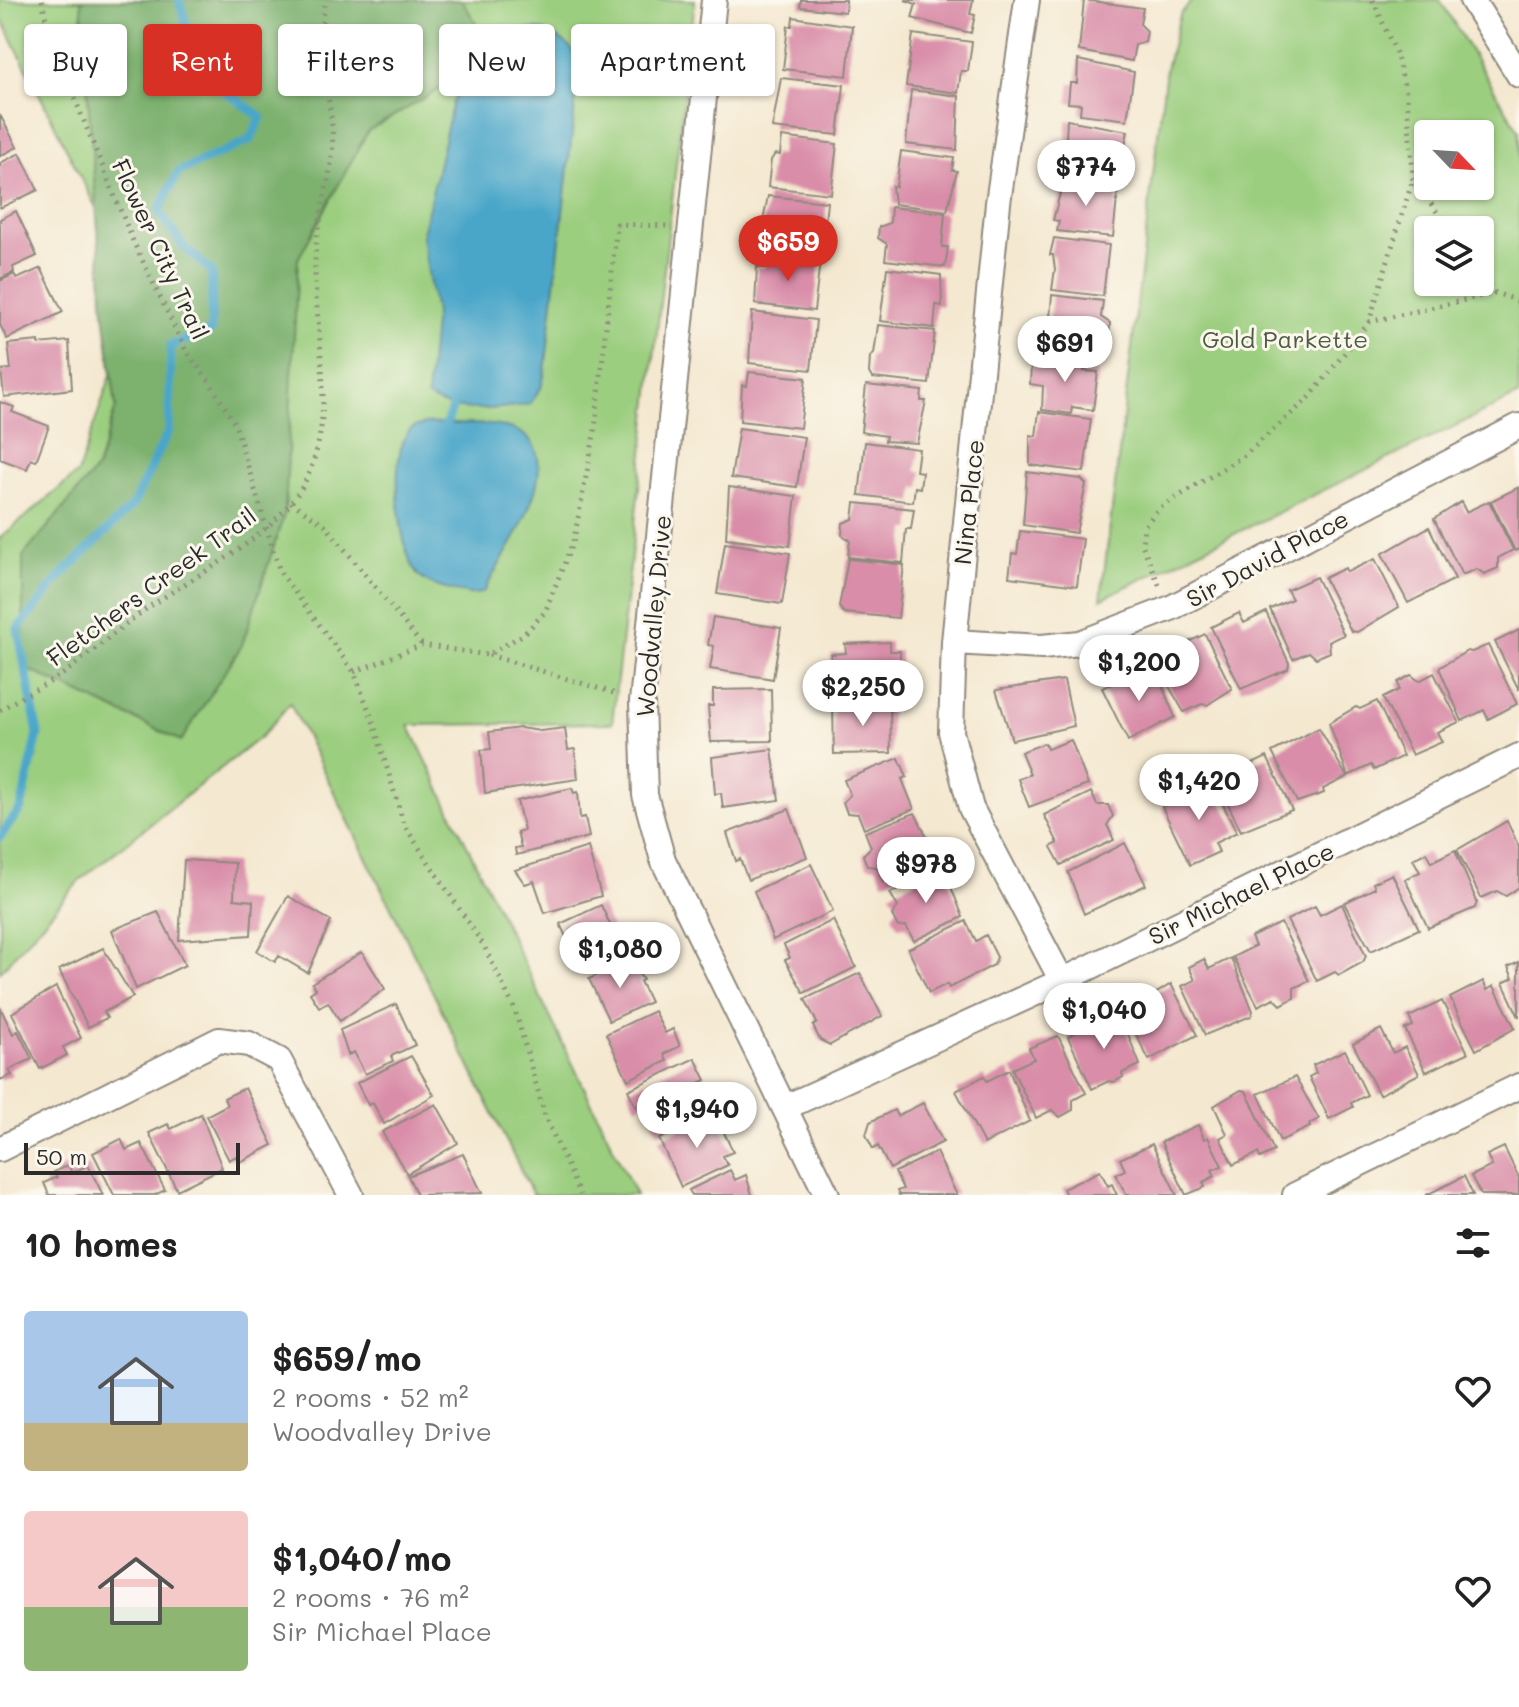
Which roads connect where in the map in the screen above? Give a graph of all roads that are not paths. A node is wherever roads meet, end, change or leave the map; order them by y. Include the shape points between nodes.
1 (714, 0) edge
2 (1027, 0) edge
3 (1472, 0) edge
4 (1519, 75) edge
5 (1519, 426) edge
6 (954, 642) junction
7 (1519, 756) edge
8 (1062, 981) junction
9 (1519, 1086) edge
10 (786, 1107) junction
11 (0, 1149) edge
12 (351, 1195) edge
13 (827, 1195) edge
14 (1295, 1195) edge

1 - 10 street, Woodvalley Drive via 642,702 645,795 663,860
2 - 6 street, Nina Place via 998,203
3 - 4 street
5 - 6 street, Sir David Place via 1171,608 1080,643 1042,647
6 - 8 street, Nina Place via 951,732 971,808
7 - 8 street, Sir Michael Place
8 - 10 street, Sir Michael Place
9 - 14 street
10 - 13 street, Woodvalley Drive
11 - 12 street via 219,1040 249,1044 279,1060

